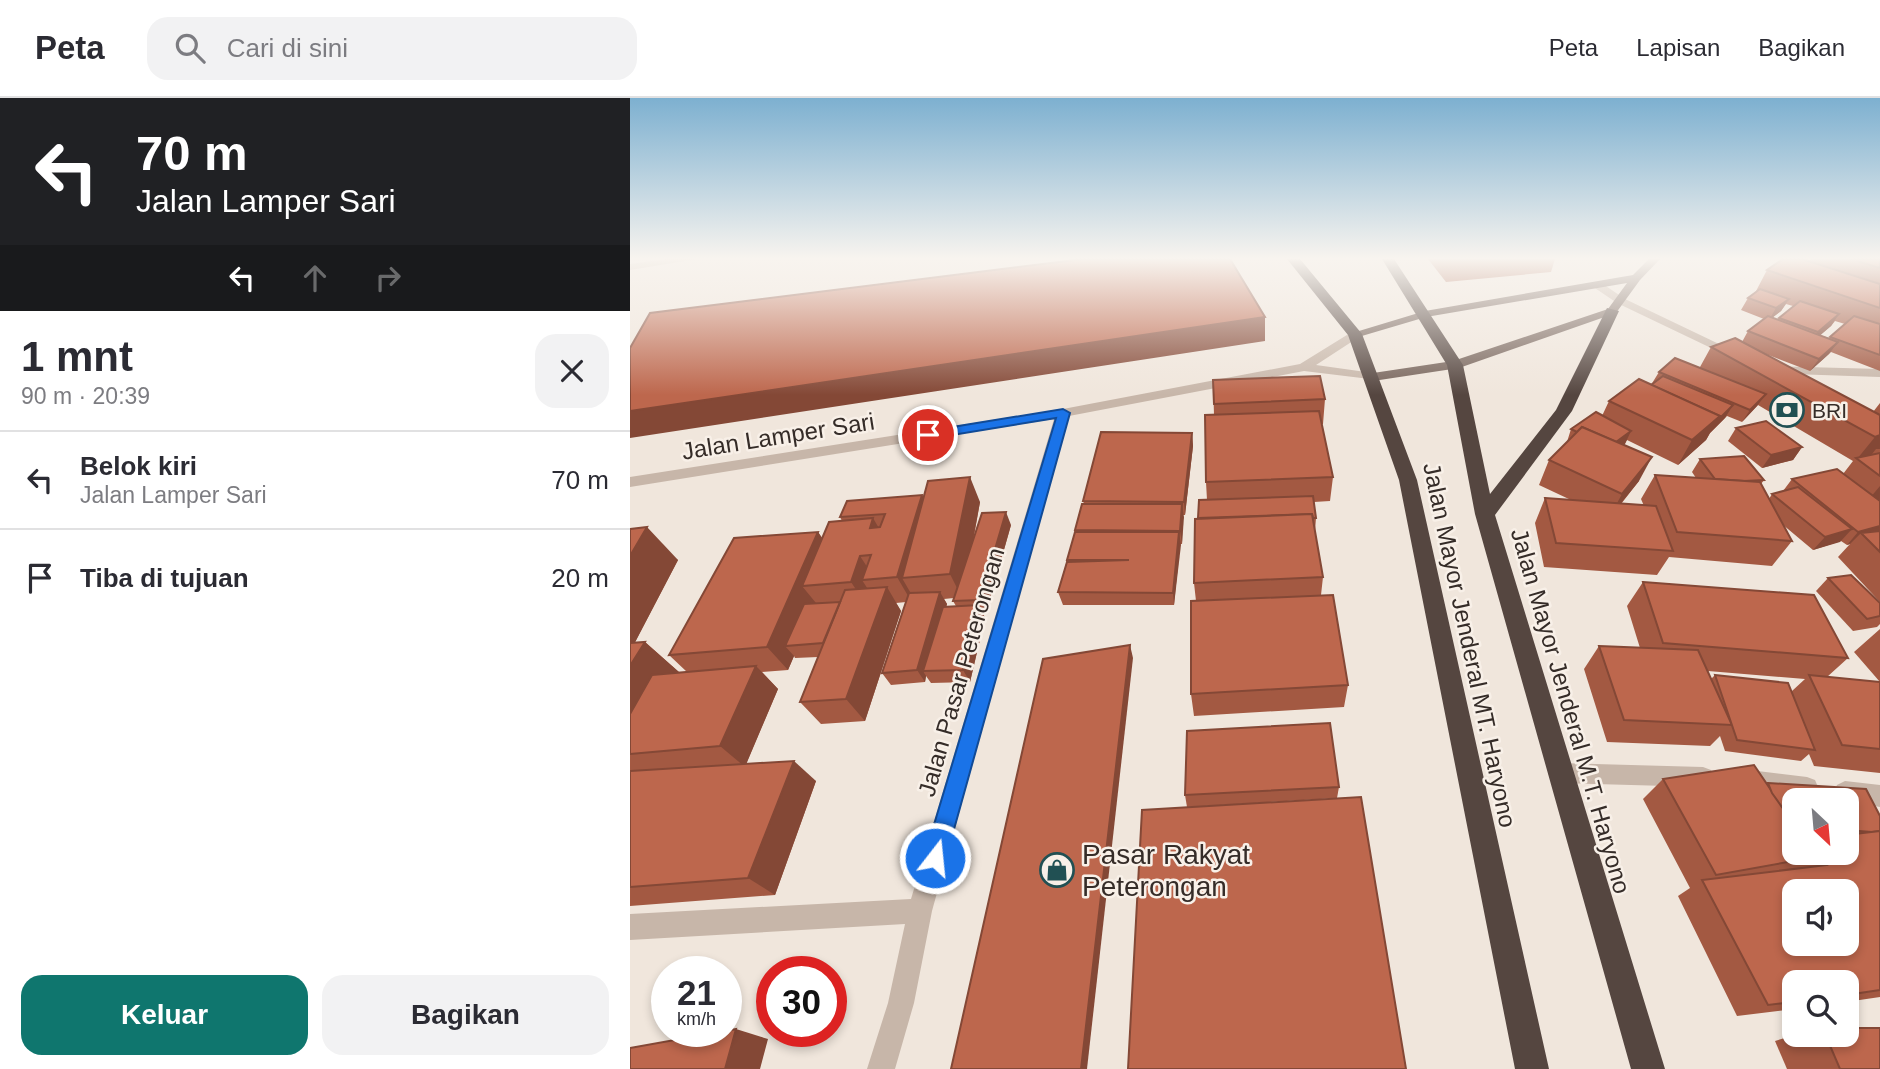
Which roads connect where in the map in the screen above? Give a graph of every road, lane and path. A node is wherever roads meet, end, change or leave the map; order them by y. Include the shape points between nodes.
1 (1331, 304) edge
2 (1418, 304) edge
3 (1480, 304) edge
4 (1616, 306) junction
5 (1425, 314) junction
6 (1356, 334) junction
7 (1455, 365) junction
8 (1757, 365) junction
9 (1304, 367) junction
10 (1880, 373) edge
11 (1373, 377) junction
12 (1791, 382) edge
13 (1063, 413) junction
14 (630, 482) edge
15 (1485, 514) junction
16 (1559, 772) junction
17 (1880, 796) edge
18 (920, 911) junction
19 (630, 927) edge
20 (881, 1069) edge
21 (1532, 1069) edge
22 (1648, 1069) edge

1 - 6 highway, Jalan Mayor Jenderal MT. Haryono
2 - 5 highway
3 - 5 main road
4 - 7 main road
4 - 8 street
4 - 15 highway via 1564,411
5 - 6 main road
5 - 7 highway
6 - 9 street, Jalan Lamper Sari
6 - 11 highway, Jalan Mayor Jenderal MT. Haryono
7 - 11 main road
7 - 15 highway, Jalan Mayor Jenderal M.T. Haryono
8 - 10 street
8 - 12 street
9 - 11 street, Jalan Lamper Sari
9 - 13 street, Jalan Lamper Sari
11 - 21 highway, Jalan Mayor Jenderal MT. Haryono via 1408,480
13 - 14 street, Jalan Lamper Sari
13 - 18 street, Jalan Pasar Peterongan
15 - 16 highway, Jalan Mayor Jenderal M.T. Haryono
16 - 17 street via 1744,779
16 - 22 highway, Jalan Mayor Jenderal M.T. Haryono
18 - 19 street
18 - 20 street, Jalan Pasar Peterongan via 901,1003

